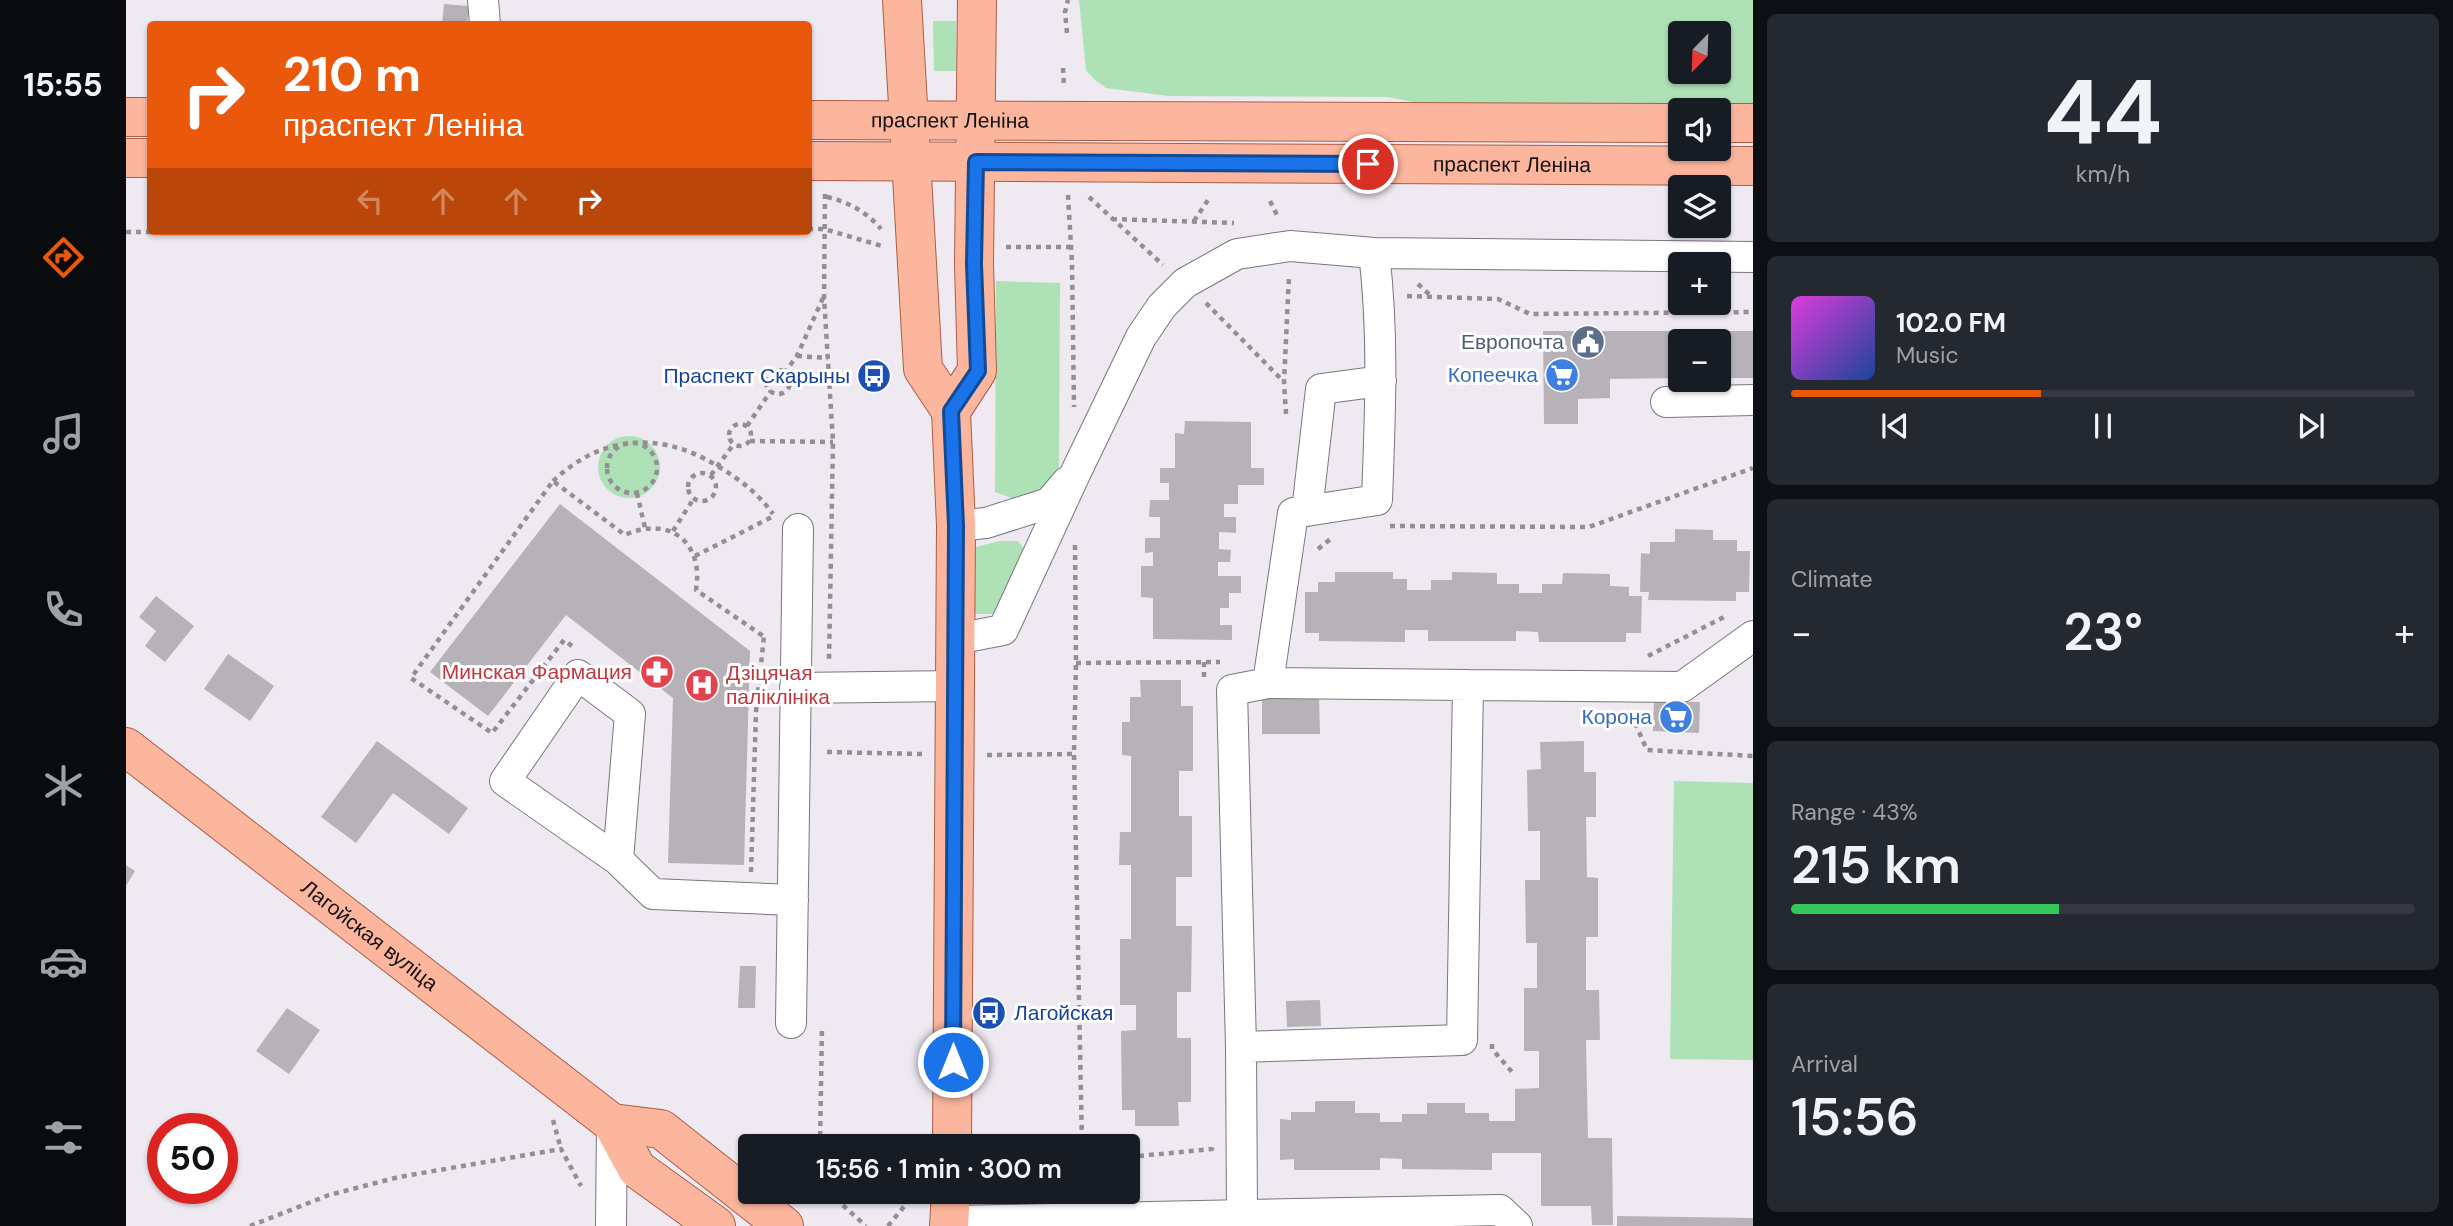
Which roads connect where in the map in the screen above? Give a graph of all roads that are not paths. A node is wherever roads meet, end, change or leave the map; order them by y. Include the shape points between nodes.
1 (483, 0) edge
2 (902, 0) edge
3 (977, 0) edge
4 (485, 21) edge
5 (126, 117) edge
6 (147, 117) edge
7 (812, 120) edge
8 (907, 120) junction
9 (975, 120) junction
10 (1668, 123) edge
11 (1731, 123) edge
12 (1753, 123) edge
13 (126, 158) edge
14 (147, 158) edge
15 (909, 162) junction
16 (976, 162) junction
17 (1753, 166) edge
18 (817, 172) edge
19 (1374, 253) junction
20 (1753, 257) edge
21 (1381, 382) junction
22 (1753, 400) edge
23 (1665, 402) dead end
24 (951, 411) junction
25 (1074, 474) junction
26 (1307, 511) junction
27 (809, 523) road end
28 (956, 526) junction
29 (1753, 636) edge
30 (956, 639) junction
31 (795, 677) junction
32 (1268, 683) junction
33 (1468, 685) junction
34 (956, 686) junction
35 (126, 747) edge
36 (618, 860) junction
37 (793, 900) junction
38 (791, 1023) dead end
39 (1241, 1047) junction
40 (612, 1123) junction
41 (952, 1134) edge
42 (950, 1213) edge
43 (1242, 1214) junction
44 (611, 1226) edge
45 (716, 1226) edge
46 (784, 1226) edge
47 (1517, 1226) edge

1 - 4 street
2 - 8 main road
3 - 9 main road
5 - 6 main road
7 - 8 main road, праспект Леніна
8 - 9 main road, праспект Леніна
8 - 15 main road
9 - 10 main road, праспект Леніна
9 - 16 main road
11 - 12 main road
13 - 14 main road
15 - 16 main road, праспект Леніна
15 - 18 main road, праспект Леніна
15 - 24 main road via 922,369
16 - 17 main road, праспект Леніна
16 - 24 main road via 978,371
19 - 20 street
19 - 21 street
19 - 25 street via 1286,235 1237,254 1185,283 1161,306 1141,337
21 - 26 street via 1321,390
21 - 26 street via 1377,500
22 - 23 street
24 - 28 main road
25 - 28 street via 1049,503 986,523
25 - 30 street via 1003,630
26 - 32 street via 1293,513
27 - 31 street
28 - 30 main road
29 - 33 street via 1682,687
30 - 34 main road
31 - 34 street
31 - 37 street
32 - 33 street
32 - 39 street via 1232,690
33 - 39 street via 1462,1040
34 - 41 main road
35 - 40 main road, Лагойская вуліца
36 - 36 street via 630,713 578,675 505,781
36 - 37 street via 653,894
37 - 38 street
39 - 43 street
40 - 44 street
40 - 45 main road, Лагойская вуліца via 637,1169
40 - 46 main road via 661,1129
42 - 43 street
43 - 47 street via 1500,1210

